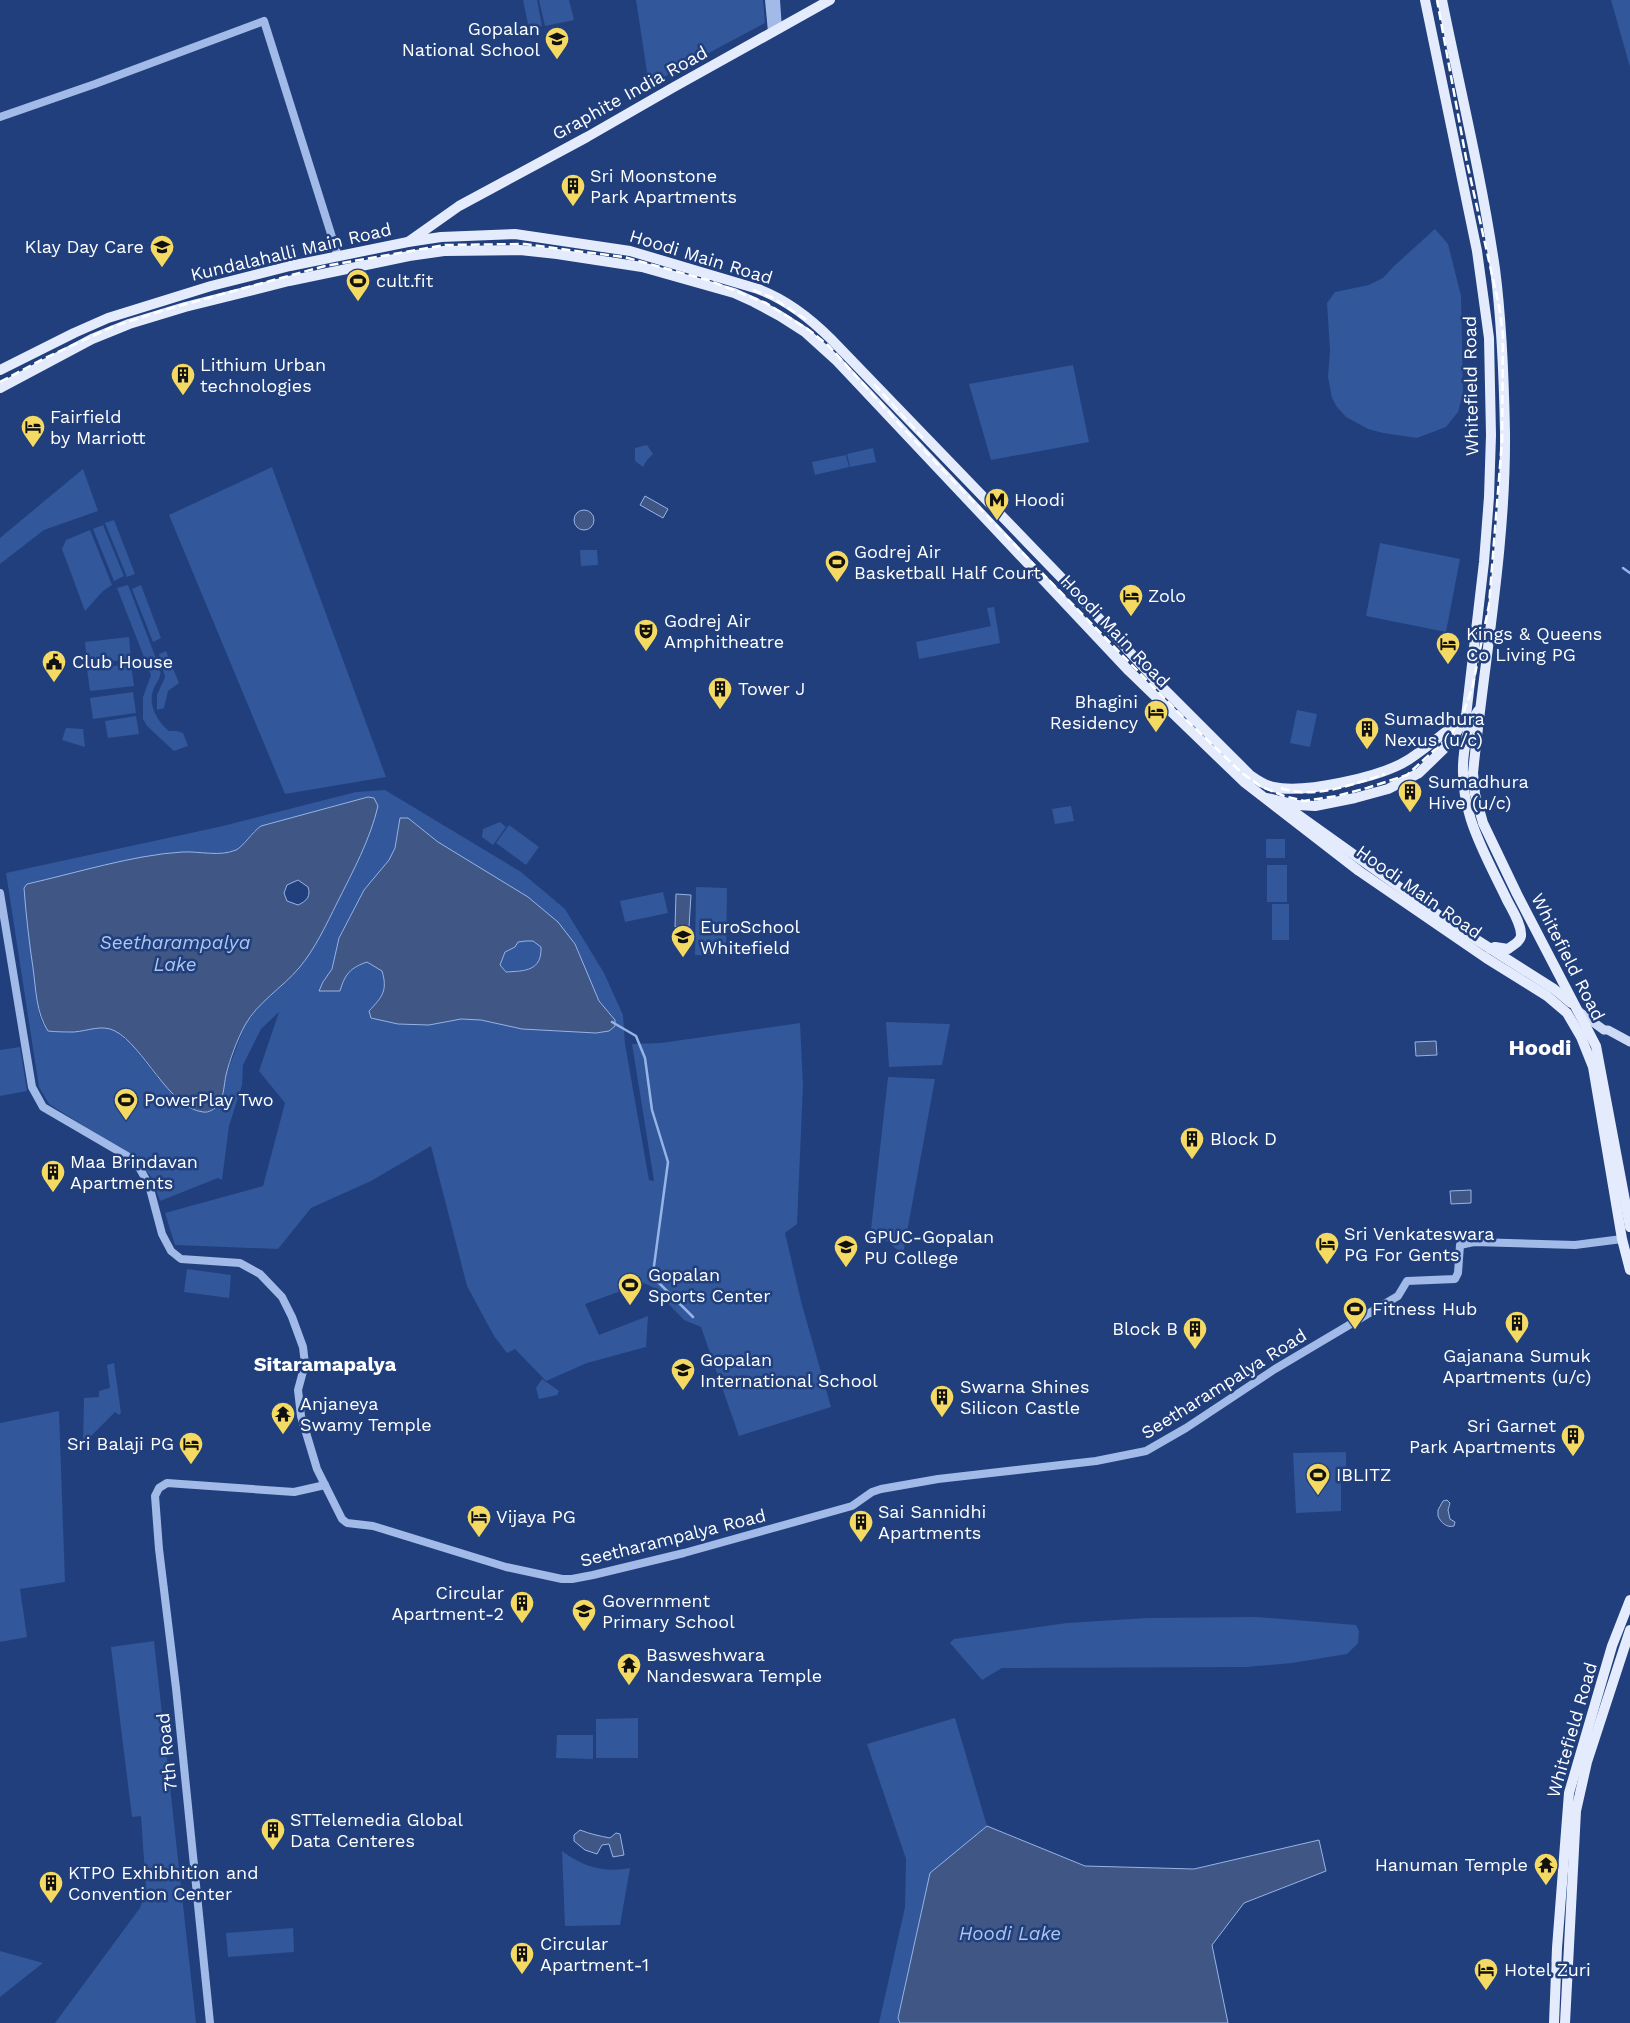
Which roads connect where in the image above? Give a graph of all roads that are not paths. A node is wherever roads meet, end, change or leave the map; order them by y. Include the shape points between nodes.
1 (769, 0) edge
2 (776, 0) edge
3 (830, 0) edge
4 (1425, 0) edge
5 (1442, 0) edge
6 (775, 30) junction
7 (0, 117) edge
8 (447, 215) joint
9 (408, 242) junction
10 (444, 251) joint
11 (338, 256) junction
12 (409, 256) junction
13 (0, 370) edge
14 (0, 388) edge
15 (1480, 707) junction
16 (1466, 716) junction
17 (1210, 744) junction
18 (1276, 804) junction
19 (1382, 882) junction
20 (0, 893) edge
21 (1489, 950) junction
22 (1578, 1011) junction
23 (1567, 1013) joint
24 (1605, 1032) junction
25 (1630, 1042) edge
26 (1630, 1049) edge
27 (1630, 1227) edge
28 (1622, 1239) junction
29 (1630, 1270) edge
30 (325, 1485) junction
31 (1630, 1600) edge
32 (1630, 1630) edge
33 (1563, 1932) junction
34 (210, 2023) edge
35 (1554, 2023) edge
36 (1565, 2023) edge

1 - 6 street
2 - 6 street
3 - 6 main road, Graphite India Road
4 - 16 main road, Whitefield Road via 1476,251 1489,338 1489,498
5 - 15 main road, Whitefield Road via 1492,254 1504,379 1502,516
6 - 8 main road, Graphite India Road
7 - 11 street via 264,21
8 - 9 main road, Kundalahalli Main Road
9 - 11 main road, Kundalahalli Main Road
9 - 12 main road
9 - 17 main road, Hoodi Main Road via 441,237 515,234 630,251 776,297 817,324 866,373 1078,595
10 - 12 main road, Kundalahalli Main Road
10 - 17 main road, Hoodi Main Road via 520,250 642,267 734,294 805,332 837,361 1129,671
11 - 13 main road, Kundalahalli Main Road via 210,286 108,318
12 - 14 main road, Kundalahalli Main Road via 289,281 129,324 92,339
15 - 21 main road, Whitefield Road via 1468,726 1461,773 1467,812 1521,935 1518,942 1508,949 1495,947
15 - 22 main road, Whitefield Road via 1473,773 1480,816
16 - 17 main road, Hoodi Main Road via 1407,760 1384,771 1314,788 1264,784
16 - 18 main road via 1450,743 1419,773 1388,789 1315,806
17 - 18 main road, Hoodi Main Road via 1244,782
18 - 19 main road, Hoodi Main Road
19 - 21 main road, Hoodi Main Road
19 - 23 main road, Hoodi Main Road
20 - 30 street, Seetharampalya Road via 32,1087 43,1107 127,1156 140,1169 149,1185 162,1234 171,1251 181,1259 240,1263 260,1274 282,1297 292,1317 306,1364 298,1390 302,1416 317,1469
21 - 22 main road, Hoodi Main Road via 1554,989
22 - 24 main road, Hoodi Main Road
22 - 27 main road, Whitefield Road via 1596,1046
23 - 28 main road, Whitefield Road via 1593,1067
24 - 25 main road via 1608,1030
24 - 26 main road, Hoodi Main Road
28 - 29 main road, Whitefield Road
28 - 30 street, Seetharampalya Road via 1575,1244 1474,1242 1460,1245 1455,1279 1407,1281 1398,1296 1146,1451 1096,1461 886,1488 872,1492 852,1506 593,1576 562,1579 546,1576 348,1522 339,1514
30 - 34 street, 7th Road via 294,1492 166,1483 156,1496 156,1523
31 - 33 main road, Whitefield Road via 1612,1646 1569,1793
32 - 33 main road, Whitefield Road via 1586,1762 1576,1811
33 - 35 main road, Whitefield Road
33 - 36 main road, Whitefield Road

